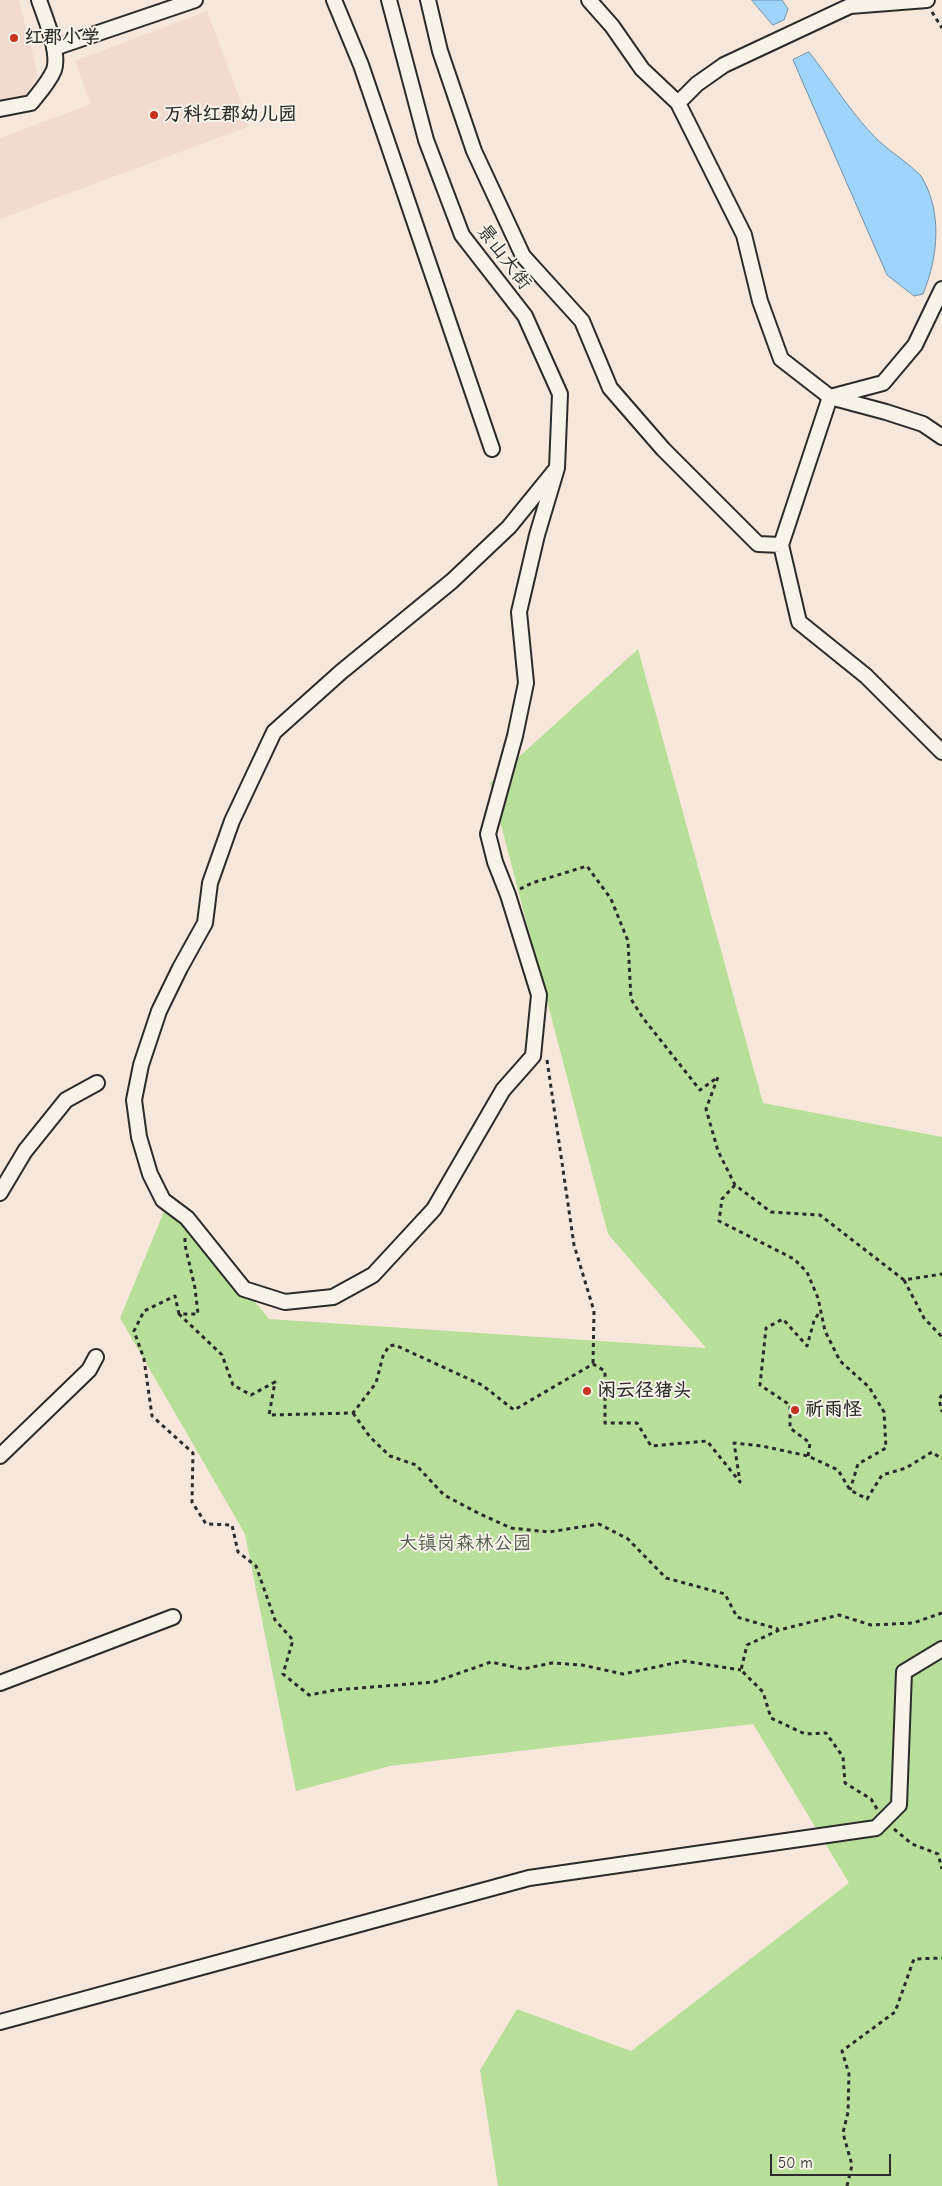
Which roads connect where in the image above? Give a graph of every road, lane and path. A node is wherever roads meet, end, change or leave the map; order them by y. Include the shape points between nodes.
1 (39, 0) edge
2 (196, 0) edge
3 (334, 0) edge
4 (389, 0) edge
5 (428, 0) edge
6 (589, 0) edge
7 (927, 0) edge
8 (54, 48) junction
9 (678, 103) junction
10 (21, 106) junction
11 (0, 109) edge
12 (0, 113) edge
13 (942, 289) edge
14 (830, 397) junction
15 (942, 437) edge
16 (492, 449) dead end
17 (557, 468) junction
18 (781, 545) junction
19 (942, 752) edge
20 (532, 883) dead end
21 (546, 1052) dead end
22 (97, 1083) dead end
23 (735, 1185) junction
24 (0, 1193) edge
25 (187, 1218) junction
26 (942, 1274) edge
27 (904, 1280) junction
28 (820, 1310) junction
29 (179, 1314) junction
30 (942, 1337) edge
31 (96, 1356) dead end
32 (593, 1364) junction
33 (942, 1394) edge
34 (942, 1412) edge
35 (353, 1413) junction
36 (0, 1456) edge
37 (808, 1456) junction
38 (942, 1459) edge
39 (850, 1490) junction
40 (942, 1613) edge
41 (173, 1617) dead end
42 (779, 1630) junction
43 (942, 1649) edge
44 (741, 1670) junction
45 (0, 1683) edge
46 (884, 1820) junction
47 (942, 1869) edge
48 (942, 1958) edge
49 (0, 2022) edge
50 (847, 2186) edge

1 - 8 street
2 - 8 street
3 - 16 street via 361,65
4 - 17 street, 景山大街 via 426,140 462,235 525,316 560,394
5 - 18 street via 440,51 474,151 523,256 582,321 610,388 663,449 758,544
6 - 9 street via 642,69
7 - 9 street via 850,6 724,65 696,84
8 - 10 street via 54,69 44,87 31,103
9 - 14 street via 744,235 760,301 781,359
10 - 11 street
10 - 12 street
13 - 14 street via 915,345 882,383
14 - 15 street via 923,424
14 - 18 street
17 - 25 street, 景山大街 via 508,527 452,581 274,732 232,821 210,883 205,923 159,1011 141,1065 134,1100 139,1136 150,1174 163,1200
17 - 25 street, 景山大街 via 519,612 526,683 488,834 539,995 533,1056 503,1090 434,1209 373,1275 333,1297 285,1302 244,1289
18 - 19 street via 799,622 866,676
20 - 23 path via 587,866 611,899 628,941 631,999 700,1090 718,1076 706,1109 718,1151
21 - 32 path via 574,1245 594,1311
22 - 24 street via 66,1100 26,1151
23 - 27 path via 772,1212 820,1215
23 - 28 path via 722,1199 719,1221 794,1259 807,1272
25 - 29 path via 185,1246 198,1314
26 - 27 path
27 - 30 path via 924,1318
28 - 37 path via 807,1346 783,1319 766,1328 760,1385 790,1405 790,1428 810,1443
28 - 39 path via 825,1331 840,1361 869,1387 884,1412 886,1448 858,1464
29 - 35 path via 222,1355 233,1385 251,1395 275,1382 269,1416
29 - 44 path via 175,1296 144,1311 134,1331 144,1359 152,1416 193,1453 192,1502 206,1524 232,1525 238,1552 256,1566 276,1620 293,1640 283,1674 309,1695 434,1682 491,1662 523,1669 552,1663 582,1665 623,1674 684,1661
31 - 36 street via 89,1370
32 - 35 path via 514,1410 482,1385 402,1348 390,1346 383,1356 376,1383
32 - 37 path via 605,1370 605,1423 637,1423 652,1446 707,1441 740,1482 734,1443
33 - 34 path via 939,1398
35 - 42 path via 370,1437 390,1456 416,1465 444,1494 478,1513 511,1528 549,1532 599,1524 628,1539 666,1578 725,1594 737,1617
37 - 39 path via 838,1470
38 - 39 path via 932,1452 906,1468 882,1475 867,1499
40 - 42 path via 913,1623 871,1625 839,1615
41 - 45 street
42 - 44 path via 747,1645
43 - 46 street via 904,1672 899,1805
44 - 46 path via 763,1692 771,1718 805,1734 826,1733 843,1757 845,1783 871,1799
46 - 47 path via 912,1844 938,1854
46 - 49 street via 876,1828 529,1878
48 - 50 path via 914,1959 895,2012 842,2051 849,2074 848,2112 843,2133 852,2165

